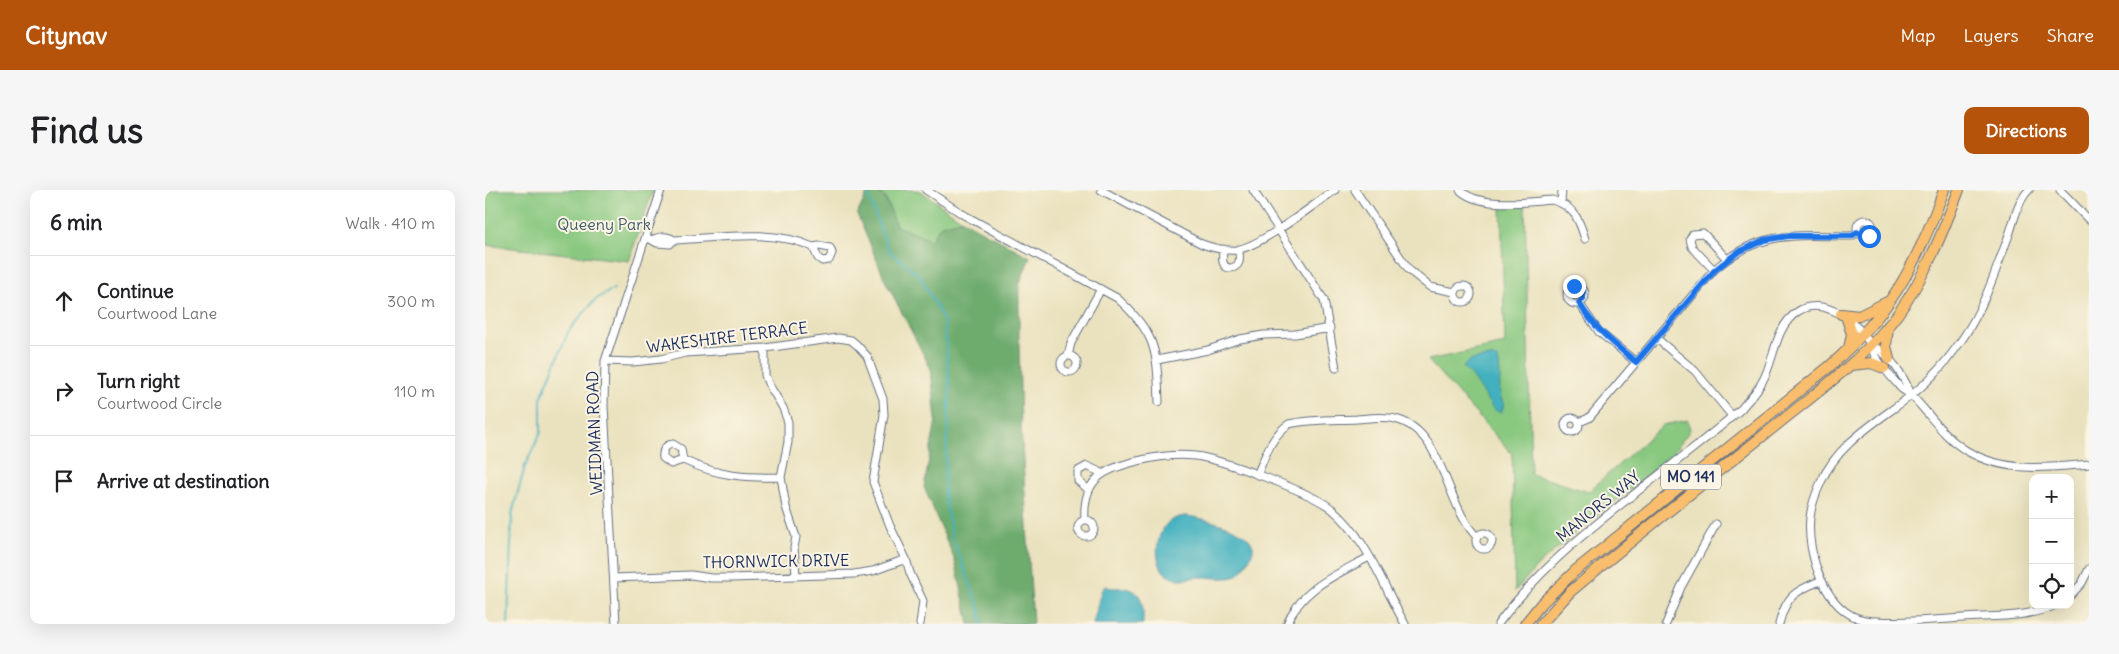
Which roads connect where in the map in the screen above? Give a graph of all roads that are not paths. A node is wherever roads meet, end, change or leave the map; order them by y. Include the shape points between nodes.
1 (661, 190) edge
2 (926, 190) edge
3 (1101, 190) edge
4 (1253, 190) edge
5 (1335, 190) edge
6 (1355, 190) edge
7 (1460, 190) edge
8 (1562, 190) edge
9 (1945, 190) edge
10 (1959, 190) edge
11 (2029, 190) edge
12 (2060, 190) edge
13 (1561, 203) junction
14 (2089, 220) edge
15 (1279, 228) junction
16 (1857, 232) dead end
17 (645, 237) junction
18 (1585, 239) dead end
19 (813, 247) dead end
20 (1223, 249) junction
21 (1239, 249) junction
22 (1727, 259) junction
23 (1715, 270) junction
24 (1101, 289) junction
25 (1455, 292) dead end
26 (1893, 299) junction
27 (1579, 303) dead end
28 (1844, 317) junction
29 (1888, 326) junction
30 (1330, 328) junction
31 (1862, 335) junction
32 (1656, 338) junction
33 (1871, 345) junction
34 (765, 348) junction
35 (1849, 348) junction
36 (1068, 356) dead end
37 (1157, 360) junction
38 (605, 361) junction
39 (1636, 362) junction
40 (1887, 363) junction
41 (1851, 365) junction
42 (1336, 368) dead end
43 (1911, 395) junction
44 (1159, 402) dead end
45 (1732, 416) junction
46 (1579, 422) dead end
47 (683, 460) dead end
48 (2089, 464) edge
49 (1102, 474) junction
50 (1257, 476) junction
51 (781, 477) junction
52 (1089, 490) junction
53 (1085, 520) dead end
54 (1715, 524) dead end
55 (1477, 537) dead end
56 (1369, 557) junction
57 (906, 558) junction
58 (2089, 570) edge
59 (796, 576) junction
60 (614, 578) junction
61 (1821, 580) junction
62 (2074, 592) edge
63 (2046, 609) edge
64 (616, 624) edge
65 (920, 624) edge
66 (1287, 624) edge
67 (1405, 624) edge
68 (1499, 624) edge
69 (1525, 624) edge
70 (1541, 624) edge
71 (1665, 624) edge
72 (1779, 624) edge

1 - 17 street, WEIDMAN ROAD
2 - 24 street via 964,215
3 - 20 street via 1202,244
4 - 15 street
5 - 15 street
6 - 25 street via 1409,270 1430,287
7 - 13 street via 1473,199 1489,202 1552,200
8 - 13 street
9 - 26 highway, MO 141 via 1915,261
10 - 29 highway, MO 141 via 1923,274
11 - 43 street via 2021,203 1991,284 1965,335 1937,371
12 - 14 street
13 - 18 street via 1579,219
15 - 21 street
15 - 30 street via 1320,291
16 - 22 street via 1852,236 1772,238
17 - 19 street via 657,243 670,244 675,240 755,235
17 - 38 street, WEIDMAN ROAD
20 - 21 street
20 - 21 street via 1223,262 1231,268 1240,260
22 - 23 street
22 - 23 street via 1703,233 1693,234 1690,240 1692,247
23 - 32 street
24 - 36 street via 1071,343
24 - 37 street via 1117,298 1136,317 1150,337
26 - 28 highway via 1859,316
26 - 31 highway, MO 141
27 - 39 street via 1599,332
28 - 31 street, MANORS WAY
28 - 35 highway via 1852,334
28 - 45 street, MANORS WAY via 1817,306 1798,311 1787,320 1762,383
29 - 33 highway, MO 141
29 - 40 highway
30 - 37 street via 1264,335
30 - 42 street
31 - 33 street, MANORS WAY
31 - 35 highway, MO 141
32 - 39 street
32 - 45 street via 1695,371
33 - 40 street, MANORS WAY via 1874,354
33 - 41 highway, MO 141
34 - 38 street, WAKESHIRE TERRACE via 685,353 633,362
34 - 51 street via 765,375 788,422 788,442
34 - 57 street, WAKESHIRE TERRACE via 838,338 851,340 867,356 882,392 884,415 873,482
35 - 69 highway, MO 141 via 1575,571
37 - 44 street
38 - 60 street, WEIDMAN ROAD via 604,406
39 - 46 street via 1589,418
40 - 41 highway
40 - 43 street, MANORS WAY via 1906,382
41 - 70 highway, MO 141 via 1570,592
43 - 48 street, MANORS WAY via 1948,437 1985,460 2023,468
43 - 61 street via 1842,449 1820,482 1809,528
45 - 68 street, MANORS WAY via 1563,552 1527,588
47 - 51 street via 715,473
49 - 50 street via 1129,462 1180,455 1214,460
49 - 52 street
49 - 52 street via 1087,466 1078,471 1078,481
50 - 55 street via 1270,444 1289,424 1384,418 1401,421 1418,430 1430,445 1467,528
50 - 56 street via 1327,506 1352,529
51 - 59 street via 796,537
52 - 53 street via 1085,500
54 - 71 street
56 - 66 street via 1310,591
56 - 67 street
57 - 59 street, THORNWICK DRIVE via 863,573
57 - 65 street via 923,601
58 - 62 street
59 - 60 street, THORNWICK DRIVE
60 - 64 street, WEIDMAN ROAD
61 - 63 street via 1835,602 1853,617 1878,622 2025,614
61 - 72 street via 1798,590 1783,609

